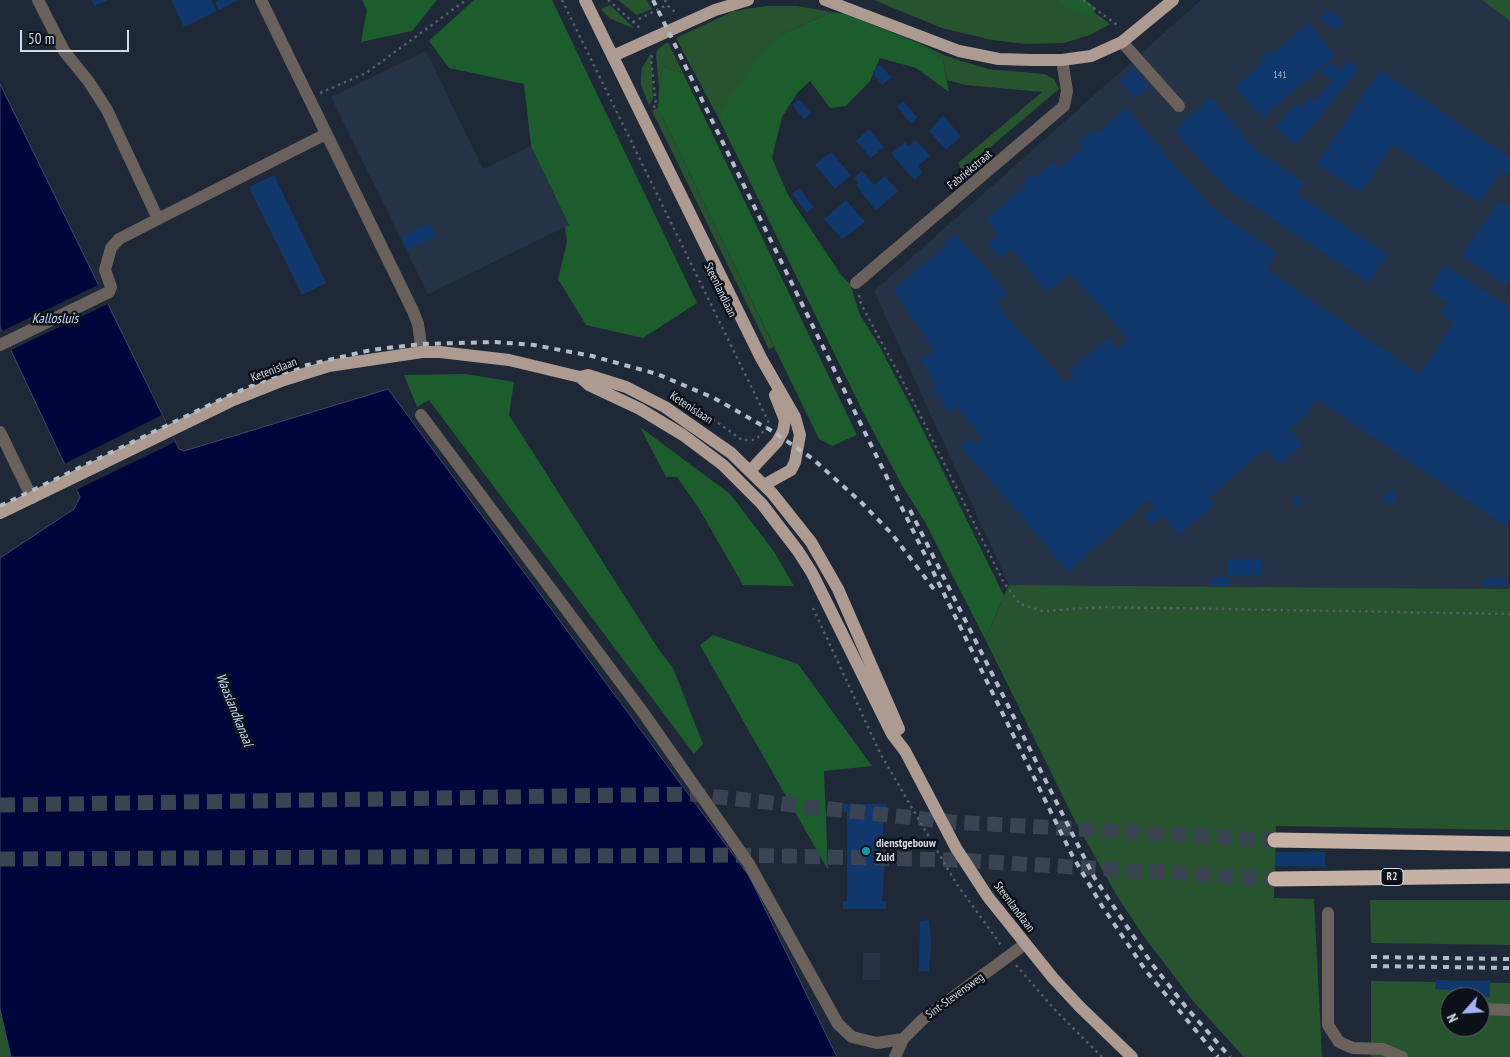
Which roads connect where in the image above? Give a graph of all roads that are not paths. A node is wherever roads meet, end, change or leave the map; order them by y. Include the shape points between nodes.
1 (38, 0) edge
2 (261, 0) edge
3 (585, 0) edge
4 (748, 0) edge
5 (825, 0) edge
6 (1173, 0) edge
7 (1127, 38) junction
8 (613, 56) junction
9 (1062, 60) junction
10 (1179, 106) dead end
11 (326, 134) junction
12 (158, 219) junction
13 (856, 283) road end
14 (2, 344) edge
15 (422, 352) junction
16 (761, 358) junction
17 (580, 377) junction
18 (421, 416) dead end
19 (0, 432) edge
20 (750, 471) junction
21 (740, 481) junction
22 (764, 485) junction
23 (751, 491) junction
24 (32, 498) junction
25 (0, 513) edge
26 (906, 752) junction
27 (1275, 840) tunnel mouth
28 (1510, 844) edge
29 (1510, 876) edge
30 (1275, 879) tunnel mouth
31 (1328, 913) dead end
32 (1024, 944) junction
33 (1490, 1009) edge
34 (1510, 1010) edge
35 (902, 1038) junction
36 (896, 1057) edge
37 (1132, 1057) edge
38 (1402, 1057) edge

1 - 12 street via 64,51 107,110
2 - 11 street
3 - 8 main road, Steenlandlaan
4 - 8 main road via 715,10
5 - 9 main road via 959,51 999,59
6 - 7 main road
7 - 9 main road via 1091,56
7 - 10 street
8 - 16 main road, Steenlandlaan
9 - 13 street, Fabriekstraat via 1066,82 1064,106
11 - 12 street
11 - 15 street via 413,311
12 - 14 street via 119,239 111,248 105,270 109,292
15 - 17 main road, Ketenislaan via 483,356
15 - 24 main road, Ketenislaan via 304,373 231,401
16 - 20 main road, Steenlandlaan via 785,420 777,442
16 - 22 main road, Steenlandlaan via 795,417 800,435 798,455 791,470
17 - 20 main road, Ketenislaan via 588,375 612,382 666,407 706,433
17 - 21 main road, Ketenislaan via 589,385 668,425
18 - 35 street via 642,711 749,864 838,1024 852,1038 877,1042
19 - 24 street
20 - 21 street, Steenlandlaan
20 - 22 main road, Steenlandlaan
21 - 23 main road, Steenlandlaan
22 - 23 street, Steenlandlaan
22 - 26 main road, Steenlandlaan via 811,542 838,589
23 - 26 main road, Steenlandlaan via 783,529 812,573 892,734
24 - 25 main road, Ketenislaan
26 - 32 main road, Steenlandlaan via 956,848
27 - 28 highway
29 - 30 highway, R2
31 - 38 street via 1328,1025 1339,1042 1353,1048 1384,1050
32 - 35 street, Sint-Stevensweg
32 - 37 main road, Steenlandlaan via 1080,1007
33 - 34 street
35 - 36 street

